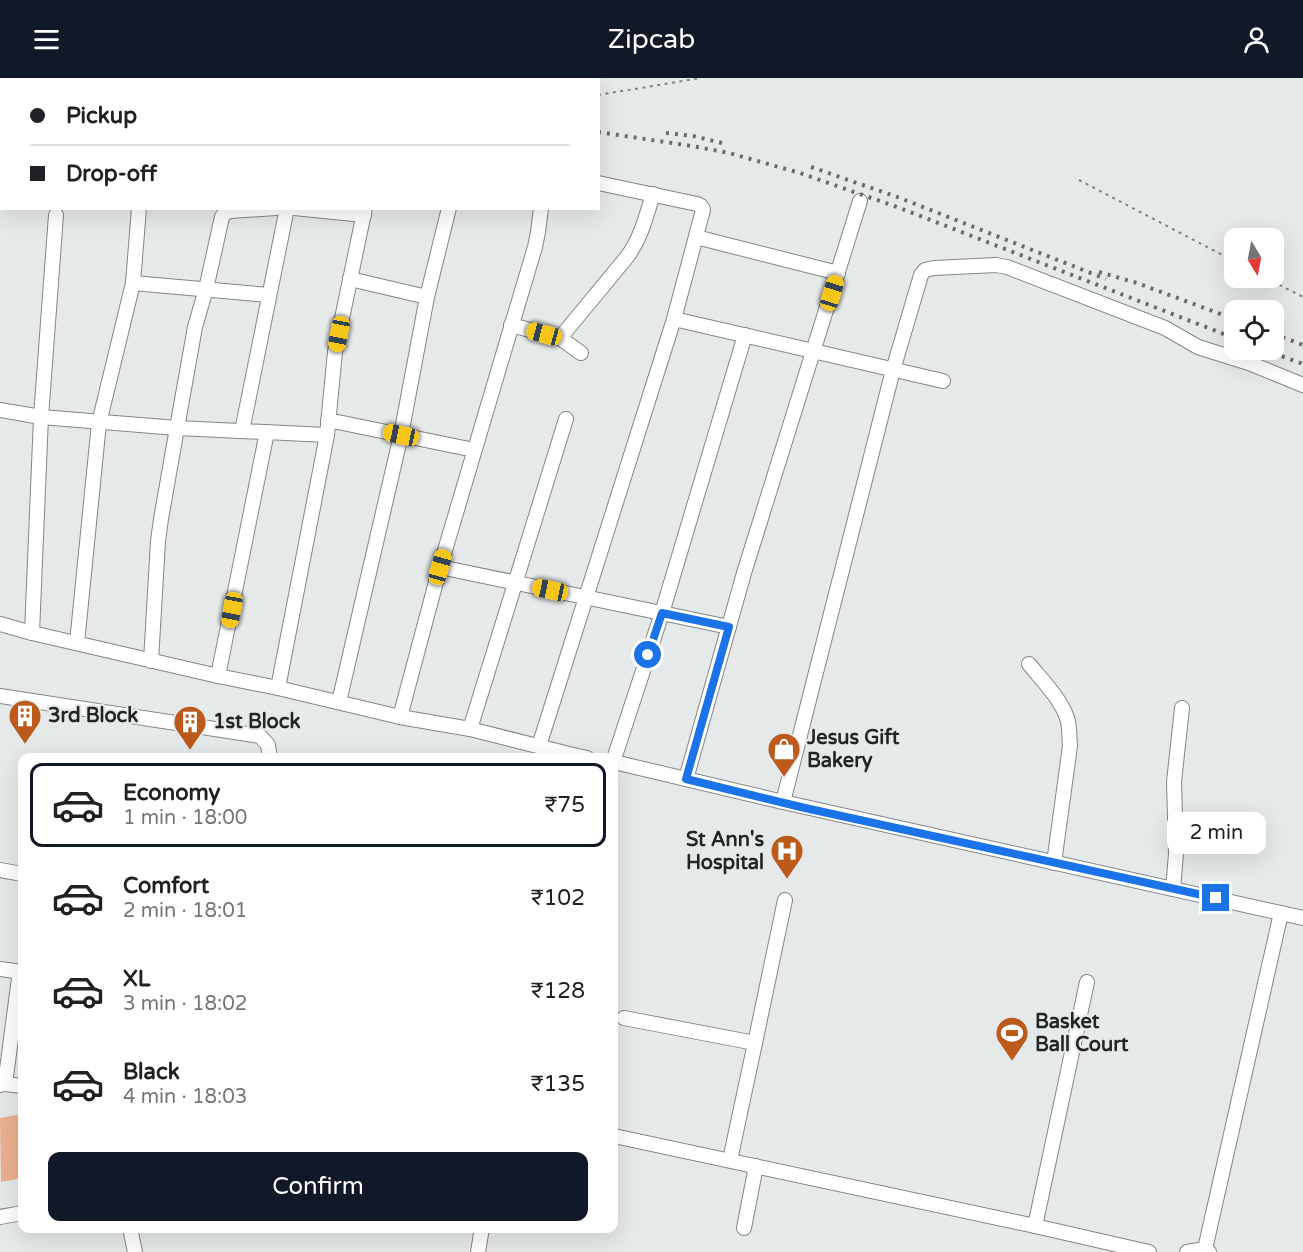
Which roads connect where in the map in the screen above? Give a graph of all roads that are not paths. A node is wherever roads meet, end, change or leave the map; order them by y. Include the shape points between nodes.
1 (600, 183) edge
2 (653, 194) junction
3 (860, 201) dead end
4 (139, 210) edge
5 (245, 210) edge
6 (287, 210) edge
7 (329, 210) edge
8 (449, 210) edge
9 (541, 210) edge
10 (364, 212) edge
11 (56, 215) dead end
12 (696, 237) junction
13 (838, 273) junction
14 (350, 279) junction
15 (133, 283) junction
16 (206, 289) junction
17 (269, 295) junction
18 (427, 297) junction
19 (674, 319) junction
20 (511, 325) junction
21 (745, 335) junction
22 (560, 338) junction
23 (813, 351) junction
24 (581, 353) dead end
25 (893, 370) junction
26 (943, 381) dead end
27 (1303, 385) edge
28 (0, 410) edge
29 (41, 417) junction
30 (566, 418) dead end
31 (328, 420) junction
32 (99, 423) junction
33 (177, 428) junction
34 (243, 431) junction
35 (267, 432) junction
36 (327, 435) junction
37 (401, 435) junction
38 (474, 450) junction
39 (440, 567) junction
40 (514, 582) junction
41 (585, 597) junction
42 (662, 613) junction
43 (0, 624) edge
44 (729, 627) junction
45 (32, 633) junction
46 (77, 643) junction
47 (151, 661) junction
48 (1029, 664) dead end
49 (218, 676) junction
50 (278, 688) junction
51 (0, 696) edge
52 (339, 702) junction
53 (1182, 708) dead end
54 (400, 717) junction
55 (470, 729) junction
56 (539, 746) junction
57 (269, 753) edge
58 (559, 753) edge
59 (617, 753) edge
60 (618, 762) edge
61 (686, 779) junction
62 (783, 802) junction
63 (1054, 863) junction
64 (0, 870) edge
65 (18, 872) edge
66 (1173, 889) junction
67 (784, 900) dead end
68 (1281, 912) junction
69 (1303, 918) edge
70 (0, 969) edge
71 (18, 972) edge
72 (1087, 982) dead end
73 (18, 991) edge
74 (624, 1018) dead end
75 (755, 1043) junction
76 (3, 1084) edge
77 (18, 1086) edge
78 (618, 1137) edge
79 (730, 1161) junction
80 (756, 1166) junction
81 (18, 1214) edge
82 (0, 1217) edge
83 (1035, 1226) junction
84 (744, 1228) dead end
85 (131, 1233) edge
86 (481, 1233) edge
87 (1207, 1250) edge
88 (135, 1252) edge
89 (478, 1252) edge
90 (1149, 1252) edge
91 (1186, 1252) edge

1 - 2 street
2 - 12 street via 701,206
2 - 22 street via 637,244
3 - 13 street
4 - 15 street
5 - 16 street via 230,211 222,217
6 - 17 street
7 - 10 street
8 - 18 street
9 - 20 street via 535,247
10 - 14 street
11 - 29 street
12 - 13 street
12 - 19 street
13 - 23 street
14 - 18 street
14 - 31 street via 335,352
15 - 16 street
15 - 32 street
16 - 17 street
16 - 33 street via 195,327
17 - 34 street
18 - 37 street
19 - 21 street
19 - 41 street
20 - 22 street
20 - 38 street
21 - 23 street
21 - 42 street
22 - 24 street
23 - 25 street
23 - 44 street
25 - 26 street
25 - 27 street via 925,270 996,265
25 - 62 street
28 - 29 street
29 - 32 street
29 - 45 street
30 - 40 street
31 - 36 street
31 - 37 street
32 - 33 street
32 - 46 street
33 - 34 street
33 - 47 street via 158,541
34 - 35 street
35 - 36 street
35 - 49 street
36 - 50 street
37 - 38 street
37 - 52 street
38 - 39 street
39 - 40 street
39 - 54 street
40 - 41 street
40 - 55 street
41 - 42 street
41 - 56 street
42 - 44 street
42 - 59 street
43 - 45 street
44 - 61 street
45 - 46 street
46 - 47 street
47 - 49 street
48 - 63 street via 1062,706 1069,729
49 - 50 street
50 - 52 street
51 - 57 street via 260,736
52 - 54 street
53 - 66 street via 1174,782
54 - 55 street
55 - 56 street
56 - 58 street
60 - 61 street
61 - 62 street
62 - 63 street
63 - 66 street
64 - 65 street
66 - 68 street
67 - 75 street
68 - 69 street
68 - 87 street
70 - 71 street
72 - 83 street
73 - 76 street
74 - 75 street
75 - 79 street
76 - 77 street
78 - 79 street
79 - 80 street
80 - 83 street
80 - 84 street
81 - 82 street
83 - 90 street
85 - 88 street
86 - 89 street
87 - 91 street

